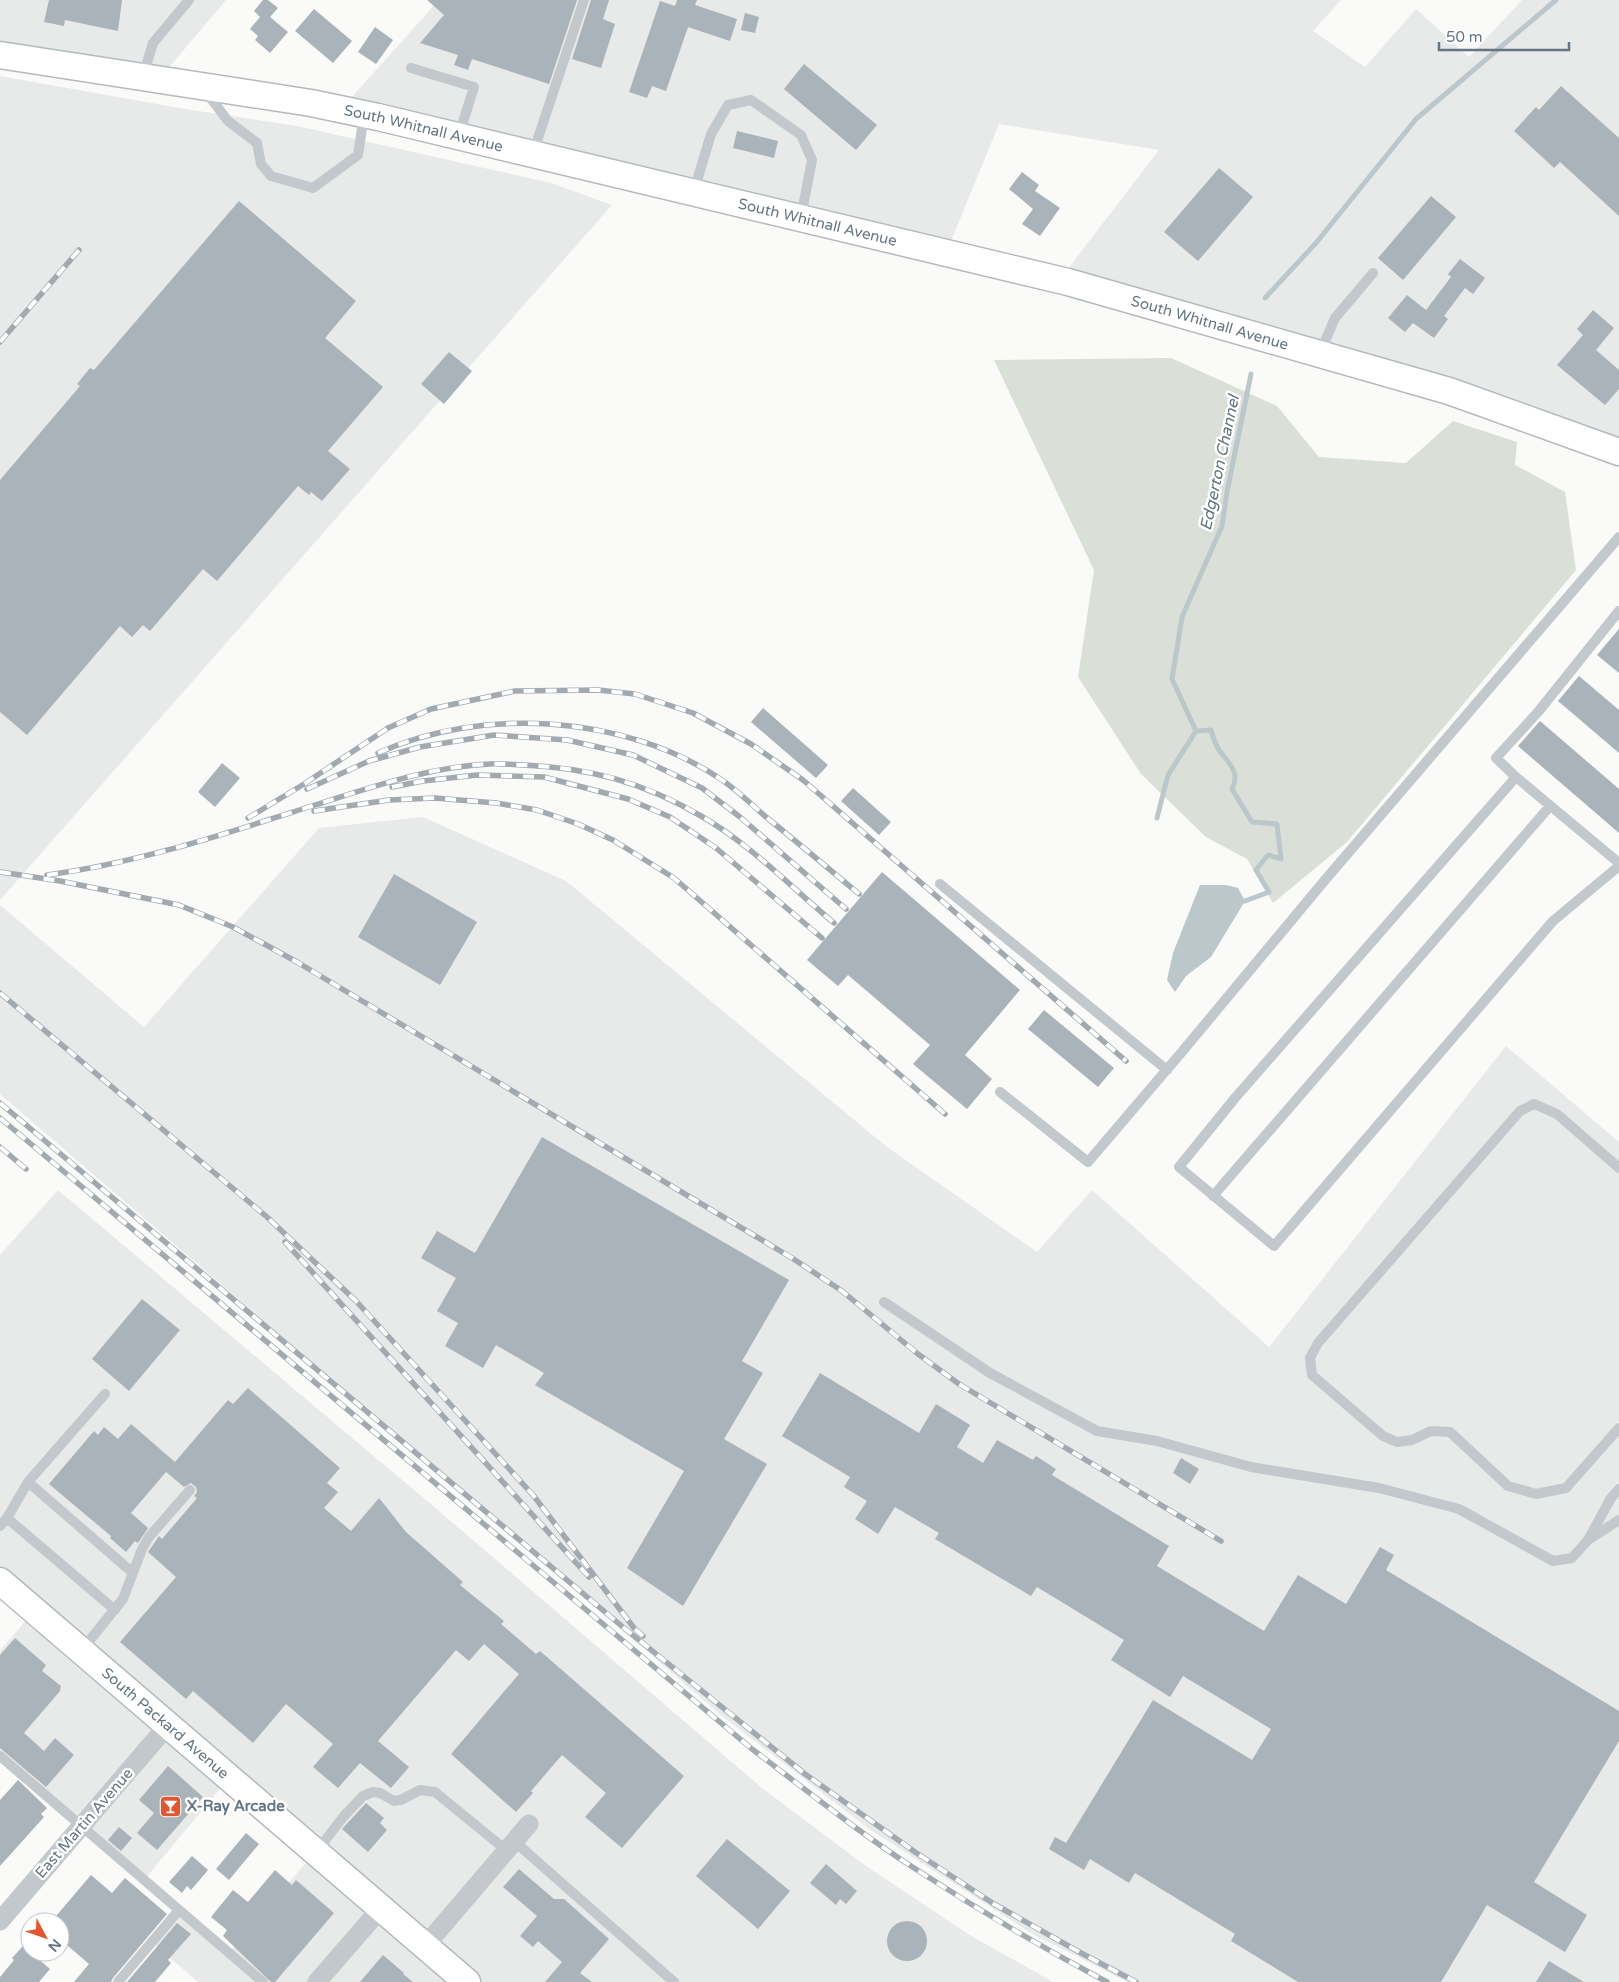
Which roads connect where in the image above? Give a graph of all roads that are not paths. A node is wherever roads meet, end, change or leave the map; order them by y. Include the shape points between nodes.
1 (189, 0) edge
2 (584, 0) edge
3 (0, 55) edge
4 (411, 68) dead end
5 (143, 76) junction
6 (202, 85) junction
7 (365, 114) junction
8 (459, 135) junction
9 (533, 153) junction
10 (694, 192) junction
11 (801, 217) junction
12 (1373, 273) dead end
13 (1319, 354) junction
14 (1619, 452) edge
15 (1619, 537) edge
16 (1619, 611) edge
17 (1516, 776) junction
18 (1550, 806) junction
19 (1619, 865) edge
20 (940, 884) dead end
21 (1167, 1070) junction
22 (1000, 1092) dead end
23 (1619, 1168) edge
24 (1213, 1196) junction
25 (884, 1302) dead end
26 (105, 1394) dead end
27 (1619, 1428) edge
28 (28, 1482) junction
29 (1619, 1489) edge
30 (190, 1490) dead end
31 (1619, 1520) edge
32 (3, 1522) edge
33 (1588, 1540) junction
34 (133, 1572) junction
35 (0, 1581) edge
36 (116, 1610) junction
37 (81, 1651) junction
38 (168, 1725) junction
39 (0, 1756) edge
40 (529, 1824) dead end
41 (82, 1827) junction
42 (510, 1846) junction
43 (316, 1852) junction
44 (381, 1908) junction
45 (179, 1910) junction
46 (0, 1921) edge
47 (425, 1946) junction
48 (118, 1982) edge
49 (263, 1982) edge
50 (317, 1982) edge
51 (467, 1982) edge
52 (674, 1982) edge

1 - 5 lane via 153,43
2 - 9 lane
3 - 5 street, South Whitnall Avenue
4 - 8 lane via 474,87
5 - 6 street, South Whitnall Avenue
6 - 7 street, South Whitnall Avenue
6 - 7 lane via 228,121 257,143 261,164 271,176 312,188 358,155
7 - 8 street, South Whitnall Avenue
8 - 9 street, South Whitnall Avenue
9 - 10 street, South Whitnall Avenue
10 - 11 street, South Whitnall Avenue
10 - 11 lane via 712,134 728,105 751,100 801,135 805,143 812,160
11 - 13 street, South Whitnall Avenue via 1068,282
12 - 13 lane via 1335,318
13 - 14 street, South Whitnall Avenue via 1449,391
15 - 21 lane
16 - 17 lane via 1538,712 1496,758
17 - 18 lane
17 - 24 lane via 1234,1098 1179,1167
18 - 19 lane
18 - 24 lane
19 - 24 lane via 1553,921 1274,1246
20 - 21 lane
21 - 22 lane via 1088,1162
23 - 27 lane via 1557,1114 1534,1104 1520,1111 1318,1343 1310,1358 1312,1375 1383,1436 1397,1442 1412,1440 1430,1431 1450,1432 1508,1486 1536,1494 1566,1488
25 - 33 lane via 990,1374 1097,1431 1157,1441 1252,1467 1379,1488 1459,1508 1553,1561 1572,1558
26 - 28 lane
28 - 32 lane
28 - 34 lane
29 - 33 lane
30 - 34 lane via 149,1537
31 - 33 lane
32 - 36 lane
34 - 36 lane
35 - 37 street, South Packard Avenue
36 - 37 lane
37 - 38 street, South Packard Avenue
38 - 41 street, East Martin Avenue
38 - 43 street, South Packard Avenue
39 - 41 lane
40 - 42 street
41 - 45 lane
41 - 46 street, East Martin Avenue
42 - 43 lane via 435,1792 420,1790 394,1801 380,1793 363,1796
42 - 47 street
42 - 52 lane
43 - 44 street, South Packard Avenue
44 - 47 street, South Packard Avenue
44 - 50 street
45 - 48 lane
45 - 49 lane
47 - 51 street, South Packard Avenue

